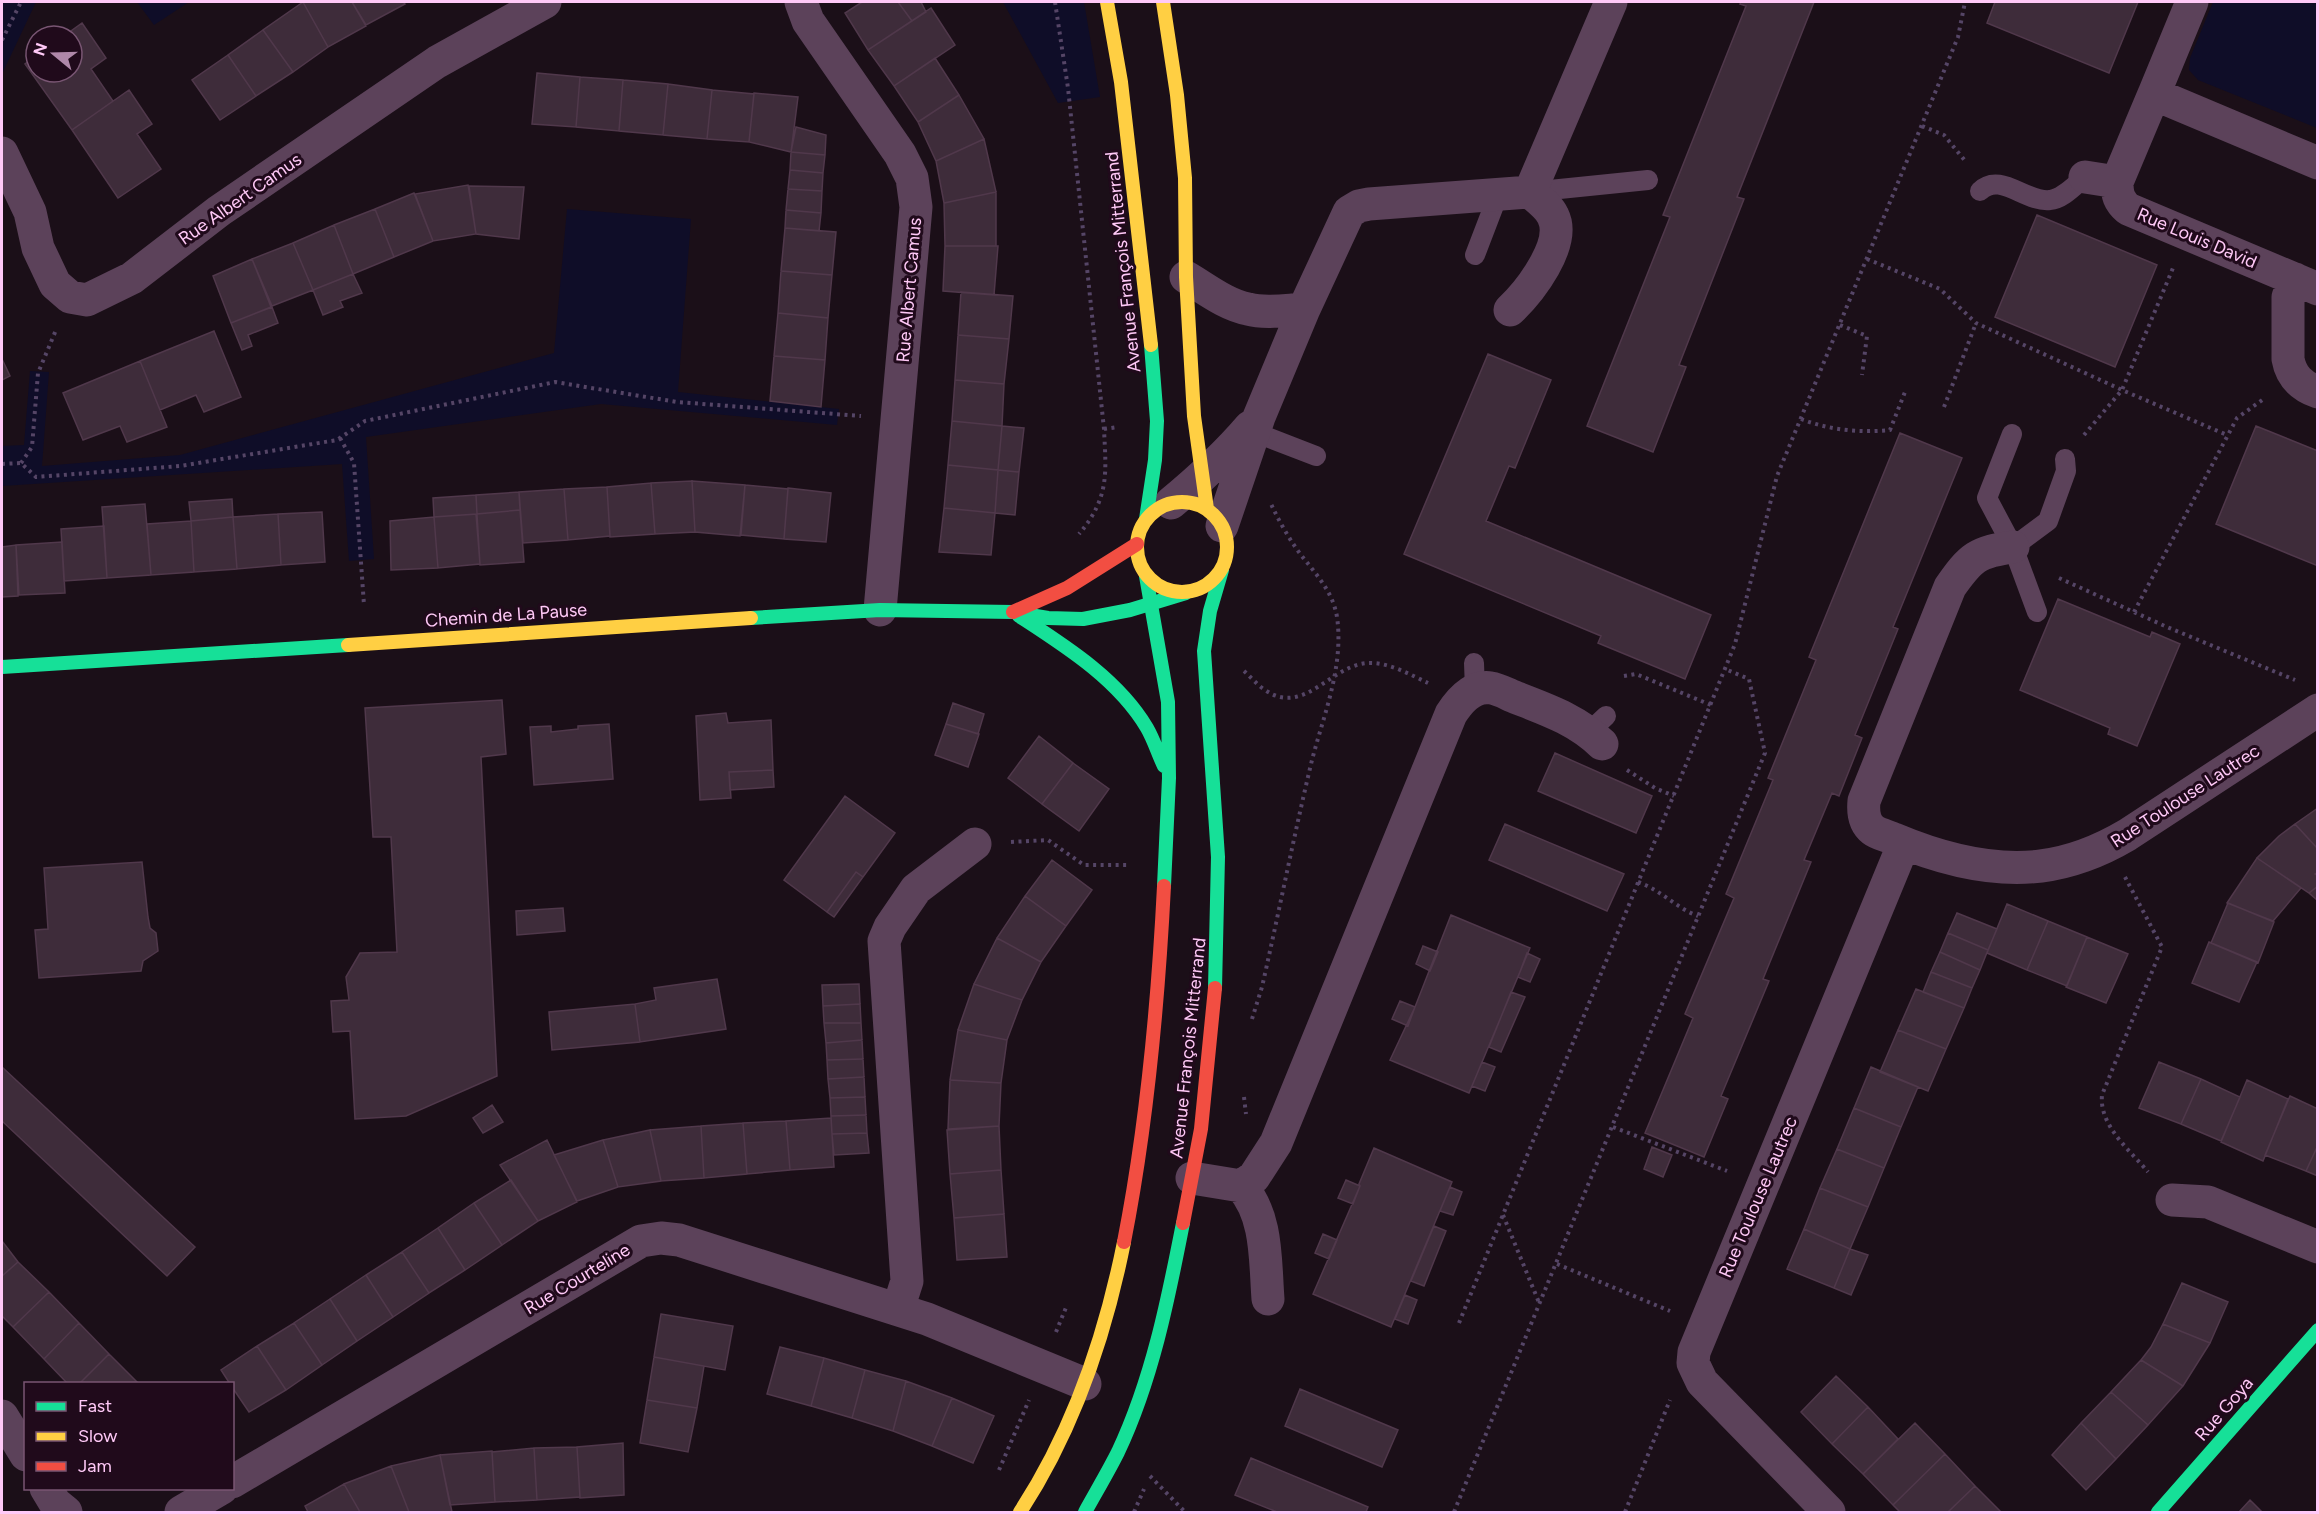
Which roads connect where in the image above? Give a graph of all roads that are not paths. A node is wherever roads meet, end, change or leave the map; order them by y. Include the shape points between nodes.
1 (544, 2) edge
2 (801, 2) edge
3 (1107, 2) edge
4 (1163, 2) edge
5 (1611, 2) edge
6 (2192, 2) edge
7 (2154, 94) junction
8 (2, 153) edge
9 (2318, 163) edge
10 (2085, 177) joint
11 (1648, 180) dead end
12 (2117, 182) junction
13 (1983, 189) road end
14 (1530, 192) junction
15 (1498, 195) junction
16 (1475, 255) dead end
17 (1186, 277) junction
18 (2306, 284) edge
19 (1304, 309) junction
20 (1510, 310) dead end
21 (2306, 384) edge
22 (1257, 424) junction
23 (2012, 434) dead end
24 (1316, 456) dead end
25 (2065, 459) dead end
26 (1203, 477) junction
27 (1159, 511) junction
28 (1215, 518) junction
29 (1137, 544) junction
30 (2013, 547) junction
31 (1222, 570) junction
32 (1146, 576) junction
33 (1186, 593) junction
34 (1151, 604) junction
35 (880, 610) junction
36 (1013, 612) junction
37 (2037, 612) dead end
38 (2, 667) edge
39 (2311, 697) edge
40 (1599, 731) road end
41 (1169, 778) junction
42 (1904, 843) junction
43 (975, 844) road end
44 (1192, 1178) junction
45 (1241, 1186) junction
46 (2172, 1200) road end
47 (2318, 1247) edge
48 (1268, 1299) dead end
49 (898, 1309) junction
50 (2318, 1330) edge
51 (1085, 1384) junction
52 (2, 1416) edge
53 (24, 1452) edge
54 (234, 1481) edge
55 (47, 1490) edge
56 (219, 1490) edge
57 (66, 1512) edge
58 (181, 1512) edge
59 (1020, 1512) edge
60 (1085, 1512) edge
61 (1829, 1512) edge
62 (2158, 1512) edge

1 - 8 street, Rue Albert Camus via 437,62 219,211 132,278 87,300 70,297 55,284 38,248 30,212
2 - 35 street, Rue Albert Camus via 808,21 900,154 912,178 916,207
3 - 27 street, Avenue François Mitterrand via 1121,82 1146,287 1157,421
4 - 17 street via 1185,178
5 - 14 street
6 - 7 street
7 - 9 street
7 - 12 street
10 - 12 street
10 - 13 lane via 2052,200 2000,184
11 - 14 lane
12 - 18 street, Rue Louis David via 2117,195 2128,209
14 - 15 street
14 - 20 street via 1552,213 1557,229 1555,241 1539,276
15 - 16 lane
15 - 19 street via 1359,206 1349,212 1342,224
17 - 19 street via 1247,309
17 - 26 street via 1194,416
18 - 21 street, Rue Louis David via 2288,297 2288,359
19 - 22 street
22 - 24 lane
22 - 26 street
22 - 28 street
23 - 30 lane via 1987,498
25 - 30 lane via 2066,471 2048,521
26 - 27 street
26 - 28 street
27 - 28 street via 1184,502 1196,504
27 - 29 street via 1140,531
28 - 31 street via 1228,540
29 - 32 street via 1140,566
29 - 36 street, Chemin de La Pause via 1066,588
30 - 37 lane
30 - 42 street, Rue Toulouse Lautrec via 1986,551 1967,564 1950,587 1864,801 1863,813 1873,830
31 - 33 street via 1201,590
31 - 44 street, Avenue François Mitterrand via 1204,651 1218,857 1218,917 1212,1028
32 - 33 street via 1171,592
32 - 34 street, Avenue François Mitterrand
33 - 34 street, Chemin de La Pause
34 - 36 street, Chemin de La Pause via 1083,619
34 - 41 street, Avenue François Mitterrand via 1168,702
35 - 36 street, Chemin de La Pause
35 - 38 street, Chemin de La Pause
36 - 41 street via 1064,645 1133,707
39 - 42 street, Rue Toulouse Lautrec via 2108,846 2067,861 2018,868 1961,860
40 - 45 street via 1491,687 1470,684 1451,714 1276,1143 1254,1177
41 - 51 street, Avenue François Mitterrand via 1159,977 1135,1185 1115,1287
42 - 61 street, Rue Toulouse Lautrec via 1694,1352 1693,1363 1702,1382
43 - 49 street via 916,889 884,941 907,1281
44 - 45 street
44 - 60 street, Avenue François Mitterrand via 1155,1350 1122,1442
45 - 48 street via 1252,1198 1261,1227
46 - 47 street via 2208,1202
49 - 51 street, Rue Courteline
49 - 54 street, Rue Courteline via 679,1240 641,1241
50 - 62 street, Rue Goya
51 - 59 street, Avenue François Mitterrand via 1056,1451
52 - 53 street
55 - 57 street
56 - 58 street

